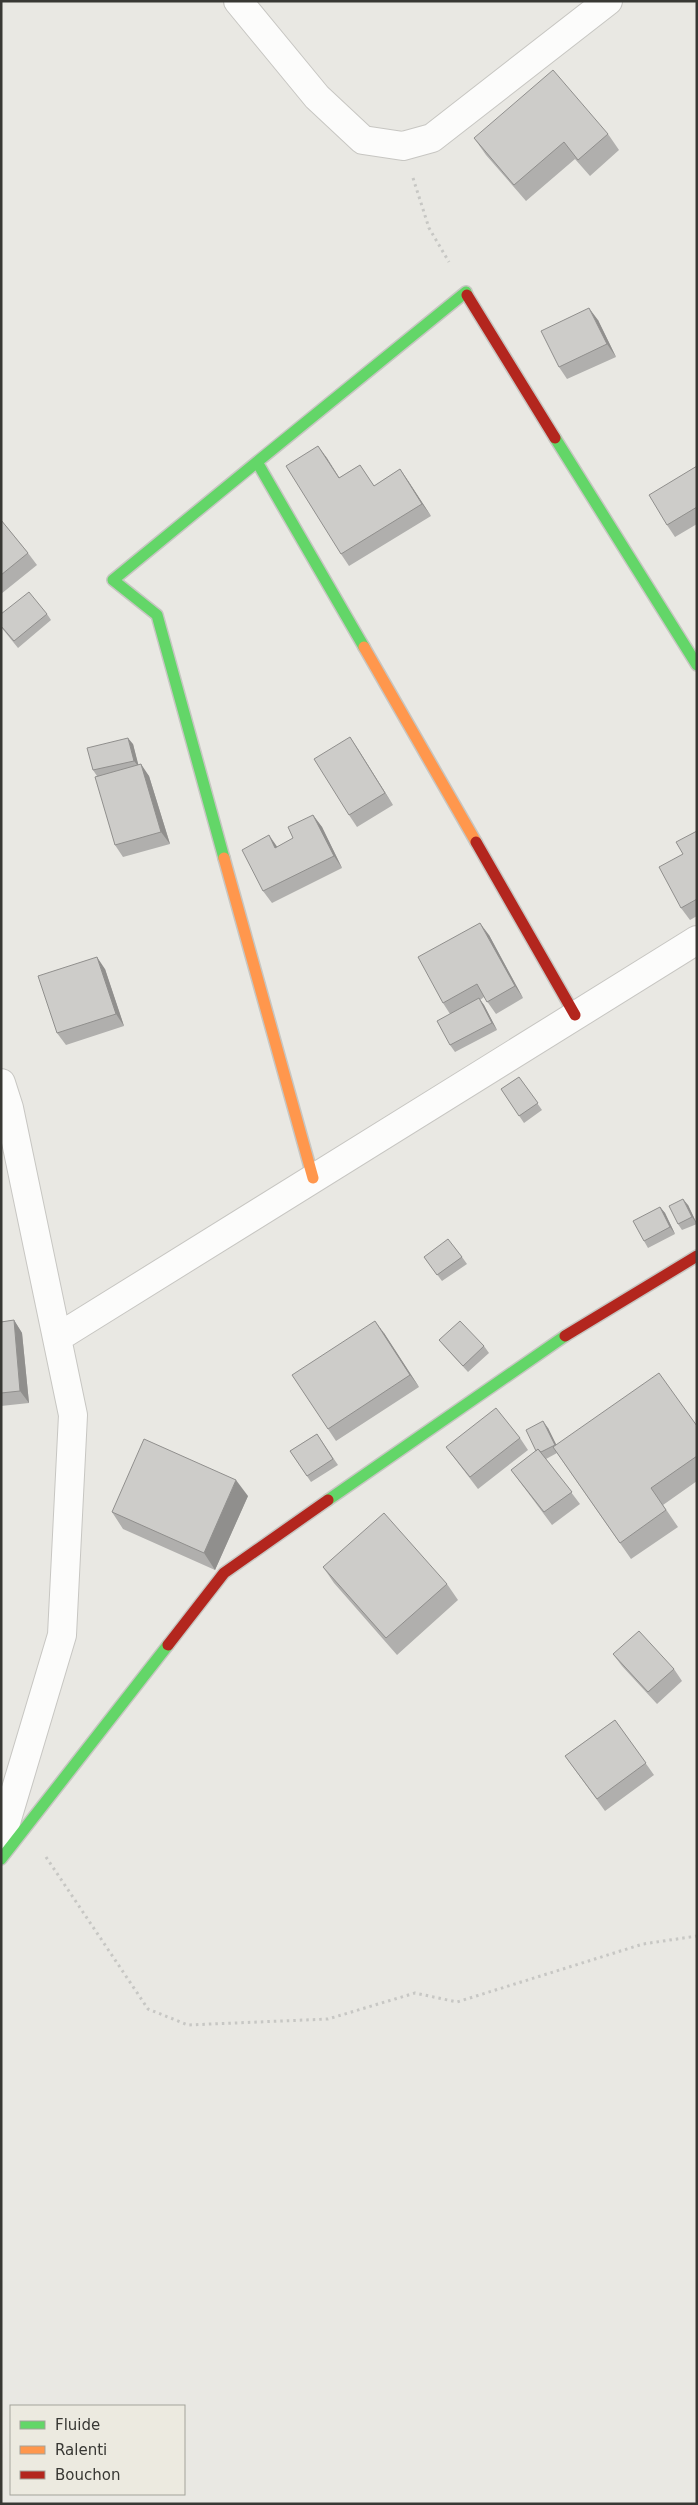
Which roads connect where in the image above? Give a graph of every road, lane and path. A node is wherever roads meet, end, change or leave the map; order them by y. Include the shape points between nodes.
1 (238, 1) edge
2 (608, 1) edge
3 (403, 146) junction
4 (466, 292) junction
5 (257, 462) junction
6 (697, 665) edge
7 (697, 940) edge
8 (576, 1015) junction
9 (1, 1083) edge
10 (313, 1178) junction
11 (697, 1256) edge
12 (57, 1338) junction
13 (26, 1827) junction
14 (1, 1839) edge
15 (1, 1858) edge
16 (697, 1936) edge

1 - 3 street via 317,97 363,140
2 - 3 street via 432,138
3 - 4 path via 429,228
4 - 5 street
4 - 6 street
5 - 8 street
5 - 10 street via 113,580 157,615
7 - 8 street
8 - 10 street
9 - 12 street
10 - 12 street
11 - 13 street via 544,1348 224,1573
12 - 14 street via 73,1415 62,1635
13 - 15 street
13 - 16 path via 148,2010 188,2025 328,2019 416,1993 457,2002 643,1944

